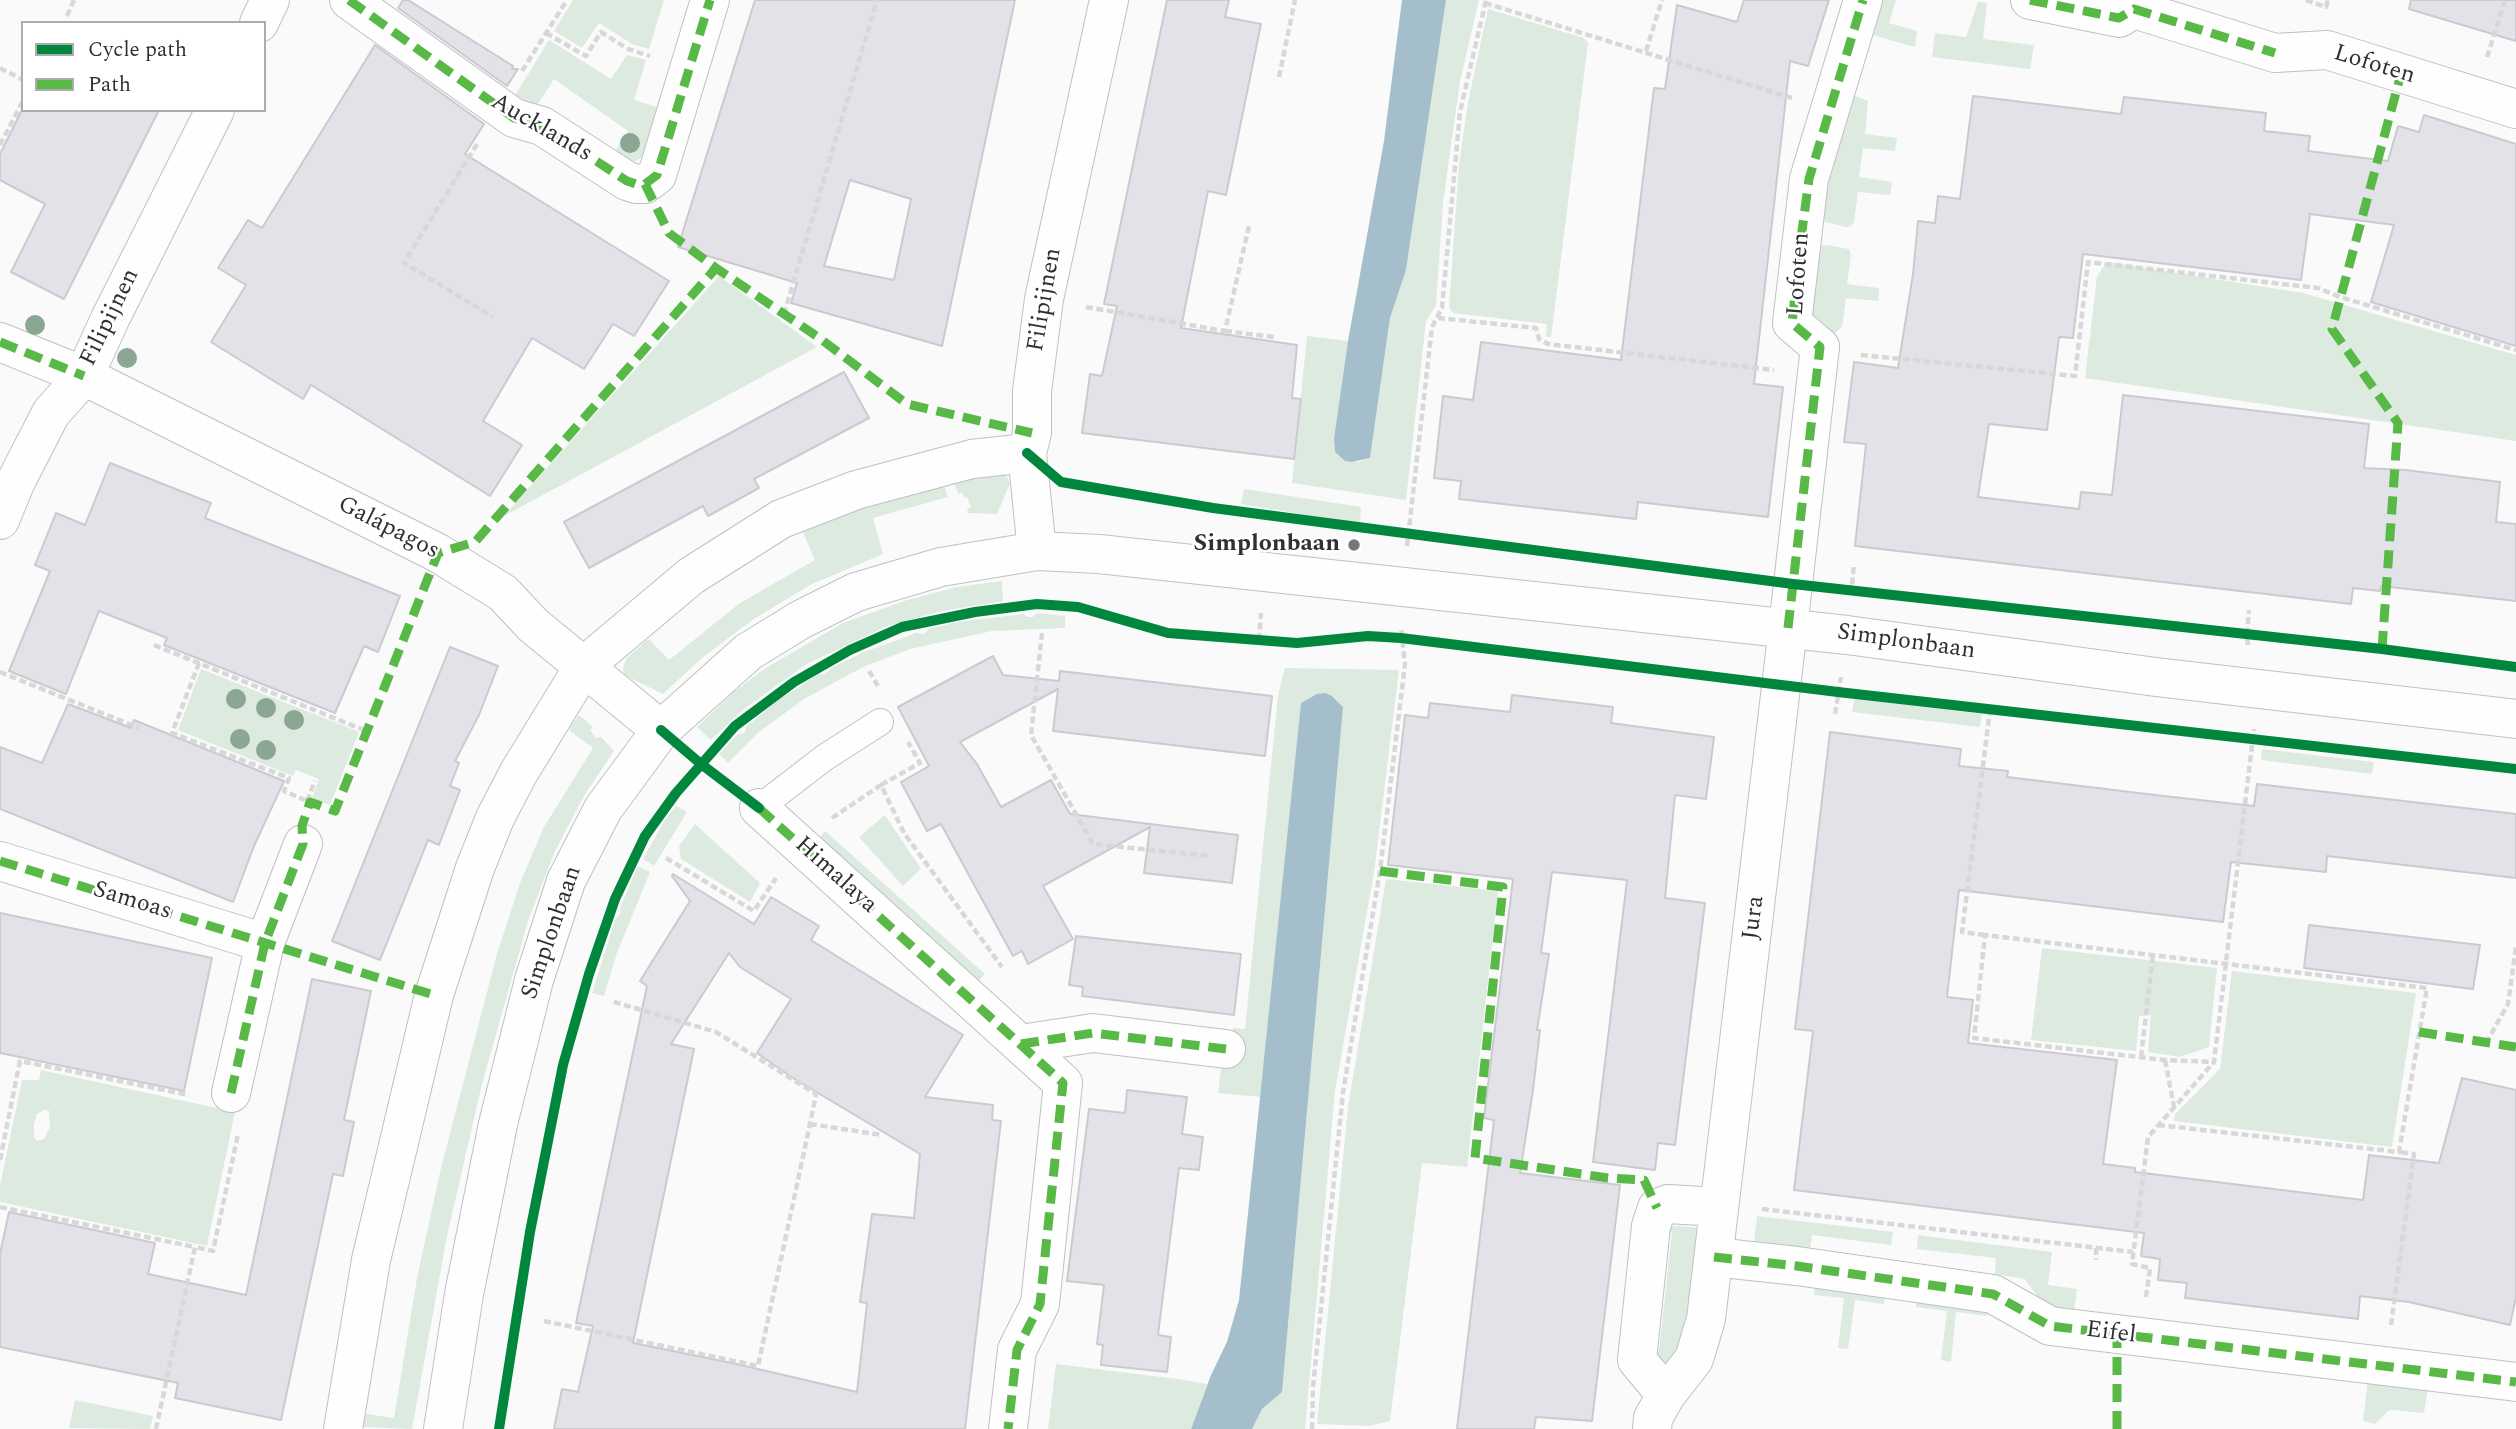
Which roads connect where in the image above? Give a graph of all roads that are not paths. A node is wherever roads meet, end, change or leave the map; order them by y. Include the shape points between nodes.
1 (270, 0) edge
2 (349, 0) edge
3 (710, 0) edge
4 (1109, 0) edge
5 (1863, 0) edge
6 (2030, 0) edge
7 (2136, 4) edge
8 (260, 21) edge
9 (2516, 109) edge
10 (214, 112) edge
11 (0, 342) edge
12 (84, 376) junction
13 (1027, 453) junction
14 (0, 520) edge
15 (1037, 551) junction
16 (1788, 628) junction
17 (584, 666) junction
18 (2516, 719) edge
19 (880, 722) dead end
20 (661, 730) junction
21 (759, 808) joint
22 (303, 844) dead end
23 (0, 861) edge
24 (265, 943) junction
25 (1021, 1044) junction
26 (1226, 1049) dead end
27 (229, 1098) road end
28 (1719, 1207) junction
29 (1714, 1257) junction
30 (2516, 1382) edge
31 (1666, 1395) junction
32 (343, 1429) edge
33 (443, 1429) edge
34 (1008, 1429) edge
35 (1652, 1429) edge

1 - 8 street
2 - 3 street, Aucklands via 514,118 542,126 628,181 645,184 657,175
4 - 13 street, Filipijnen via 1044,299
5 - 16 street, Lofoten via 1809,179 1792,323 1818,361
6 - 7 street, Lofoten via 2119,18
7 - 9 street, Lofoten via 2275,53 2328,50
10 - 12 street, Filipijnen
11 - 12 street, Galápagos
12 - 14 street, Filipijnen via 51,413
12 - 17 street, Galápagos via 438,553 503,593 533,625
13 - 15 street, Filipijnen
13 - 17 street via 972,459 856,489 781,519 691,576
15 - 16 street, Simplonbaan via 1179,561
15 - 20 street, Simplonbaan via 941,567 856,592 748,652
16 - 18 street, Simplonbaan
16 - 28 street, Jura
17 - 20 street, Galápagos
17 - 32 street via 495,818 434,995 371,1260
19 - 21 lane, Himalaya
20 - 33 street, Simplonbaan via 603,809 566,881 538,968 498,1124
21 - 25 street, Himalaya
22 - 24 street
23 - 24 street, Samoas
24 - 27 street
25 - 26 street via 1093,1033
25 - 34 street, Himalaya via 1063,1083 1040,1304 1017,1350
28 - 29 street, Jura
28 - 31 street via 1668,1204 1657,1208 1651,1226 1637,1360
29 - 30 street, Eifel via 1993,1294 2050,1326
29 - 31 street, Jura via 1706,1319 1693,1359
31 - 35 street, Jura

